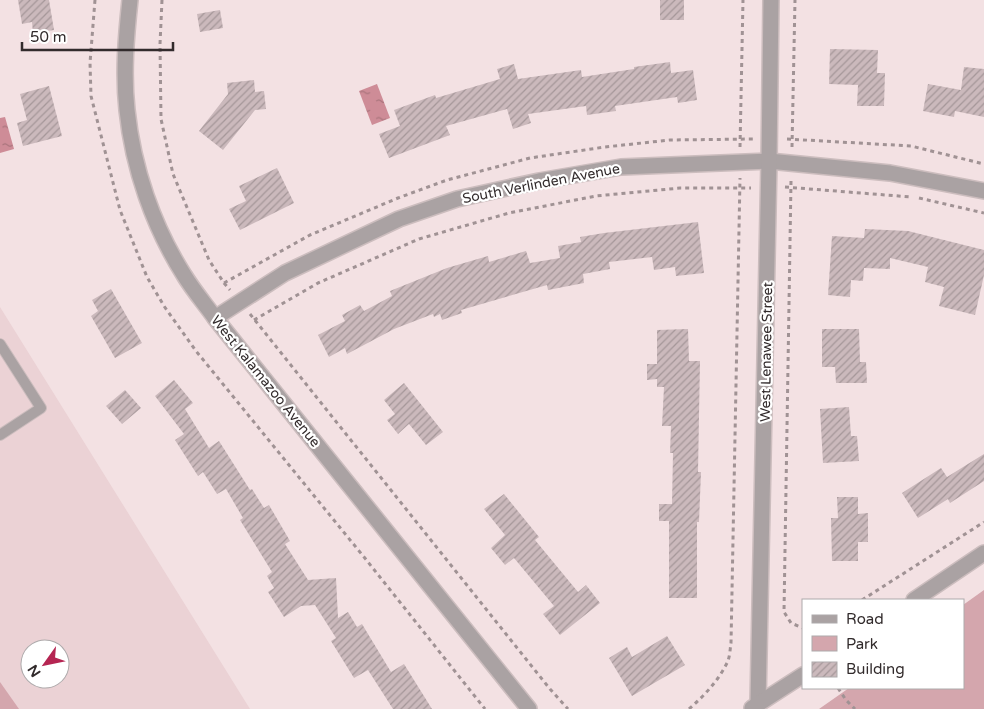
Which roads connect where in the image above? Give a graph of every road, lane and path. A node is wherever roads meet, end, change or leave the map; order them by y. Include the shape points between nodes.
1 (130, 0) edge
2 (162, 0) edge
3 (743, 0) edge
4 (771, 0) edge
5 (795, 0) edge
6 (770, 161) junction
7 (740, 162) junction
8 (792, 163) junction
9 (769, 187) junction
10 (791, 187) junction
11 (740, 188) junction
12 (984, 191) edge
13 (984, 213) edge
14 (240, 302) junction
15 (215, 318) junction
16 (254, 320) junction
17 (0, 344) edge
18 (0, 435) edge
19 (984, 522) edge
20 (984, 554) edge
21 (864, 599) edge
22 (916, 599) edge
23 (802, 628) edge
24 (802, 676) edge
25 (839, 689) edge
26 (754, 707) edge
27 (529, 709) edge
28 (568, 709) edge
29 (689, 709) edge
30 (855, 709) edge

1 - 15 street, West Kalamazoo Avenue via 126,42 127,111 137,166 164,240
2 - 14 path via 161,119 173,174 210,260
3 - 7 path
4 - 6 street, West Lenawee Street
5 - 8 path
6 - 7 street, South Verlinden Avenue
6 - 8 street, South Verlinden Avenue
6 - 9 street, West Lenawee Street
7 - 11 path
7 - 14 street, South Verlinden Avenue via 620,167 457,199 390,223 285,273
8 - 10 path
8 - 12 street, South Verlinden Avenue via 890,173
9 - 10 path
9 - 11 path
9 - 26 street, West Lenawee Street
10 - 13 path via 911,197
10 - 23 path via 784,612 791,622
11 - 16 path via 680,188 596,196 509,213 419,240 318,283
11 - 29 path via 731,643 728,661 716,681
14 - 15 street, South Verlinden Avenue
14 - 16 path
15 - 27 street, West Kalamazoo Avenue
16 - 28 path
17 - 18 lane via 41,408
19 - 21 path
20 - 22 street
24 - 26 street
25 - 30 path

